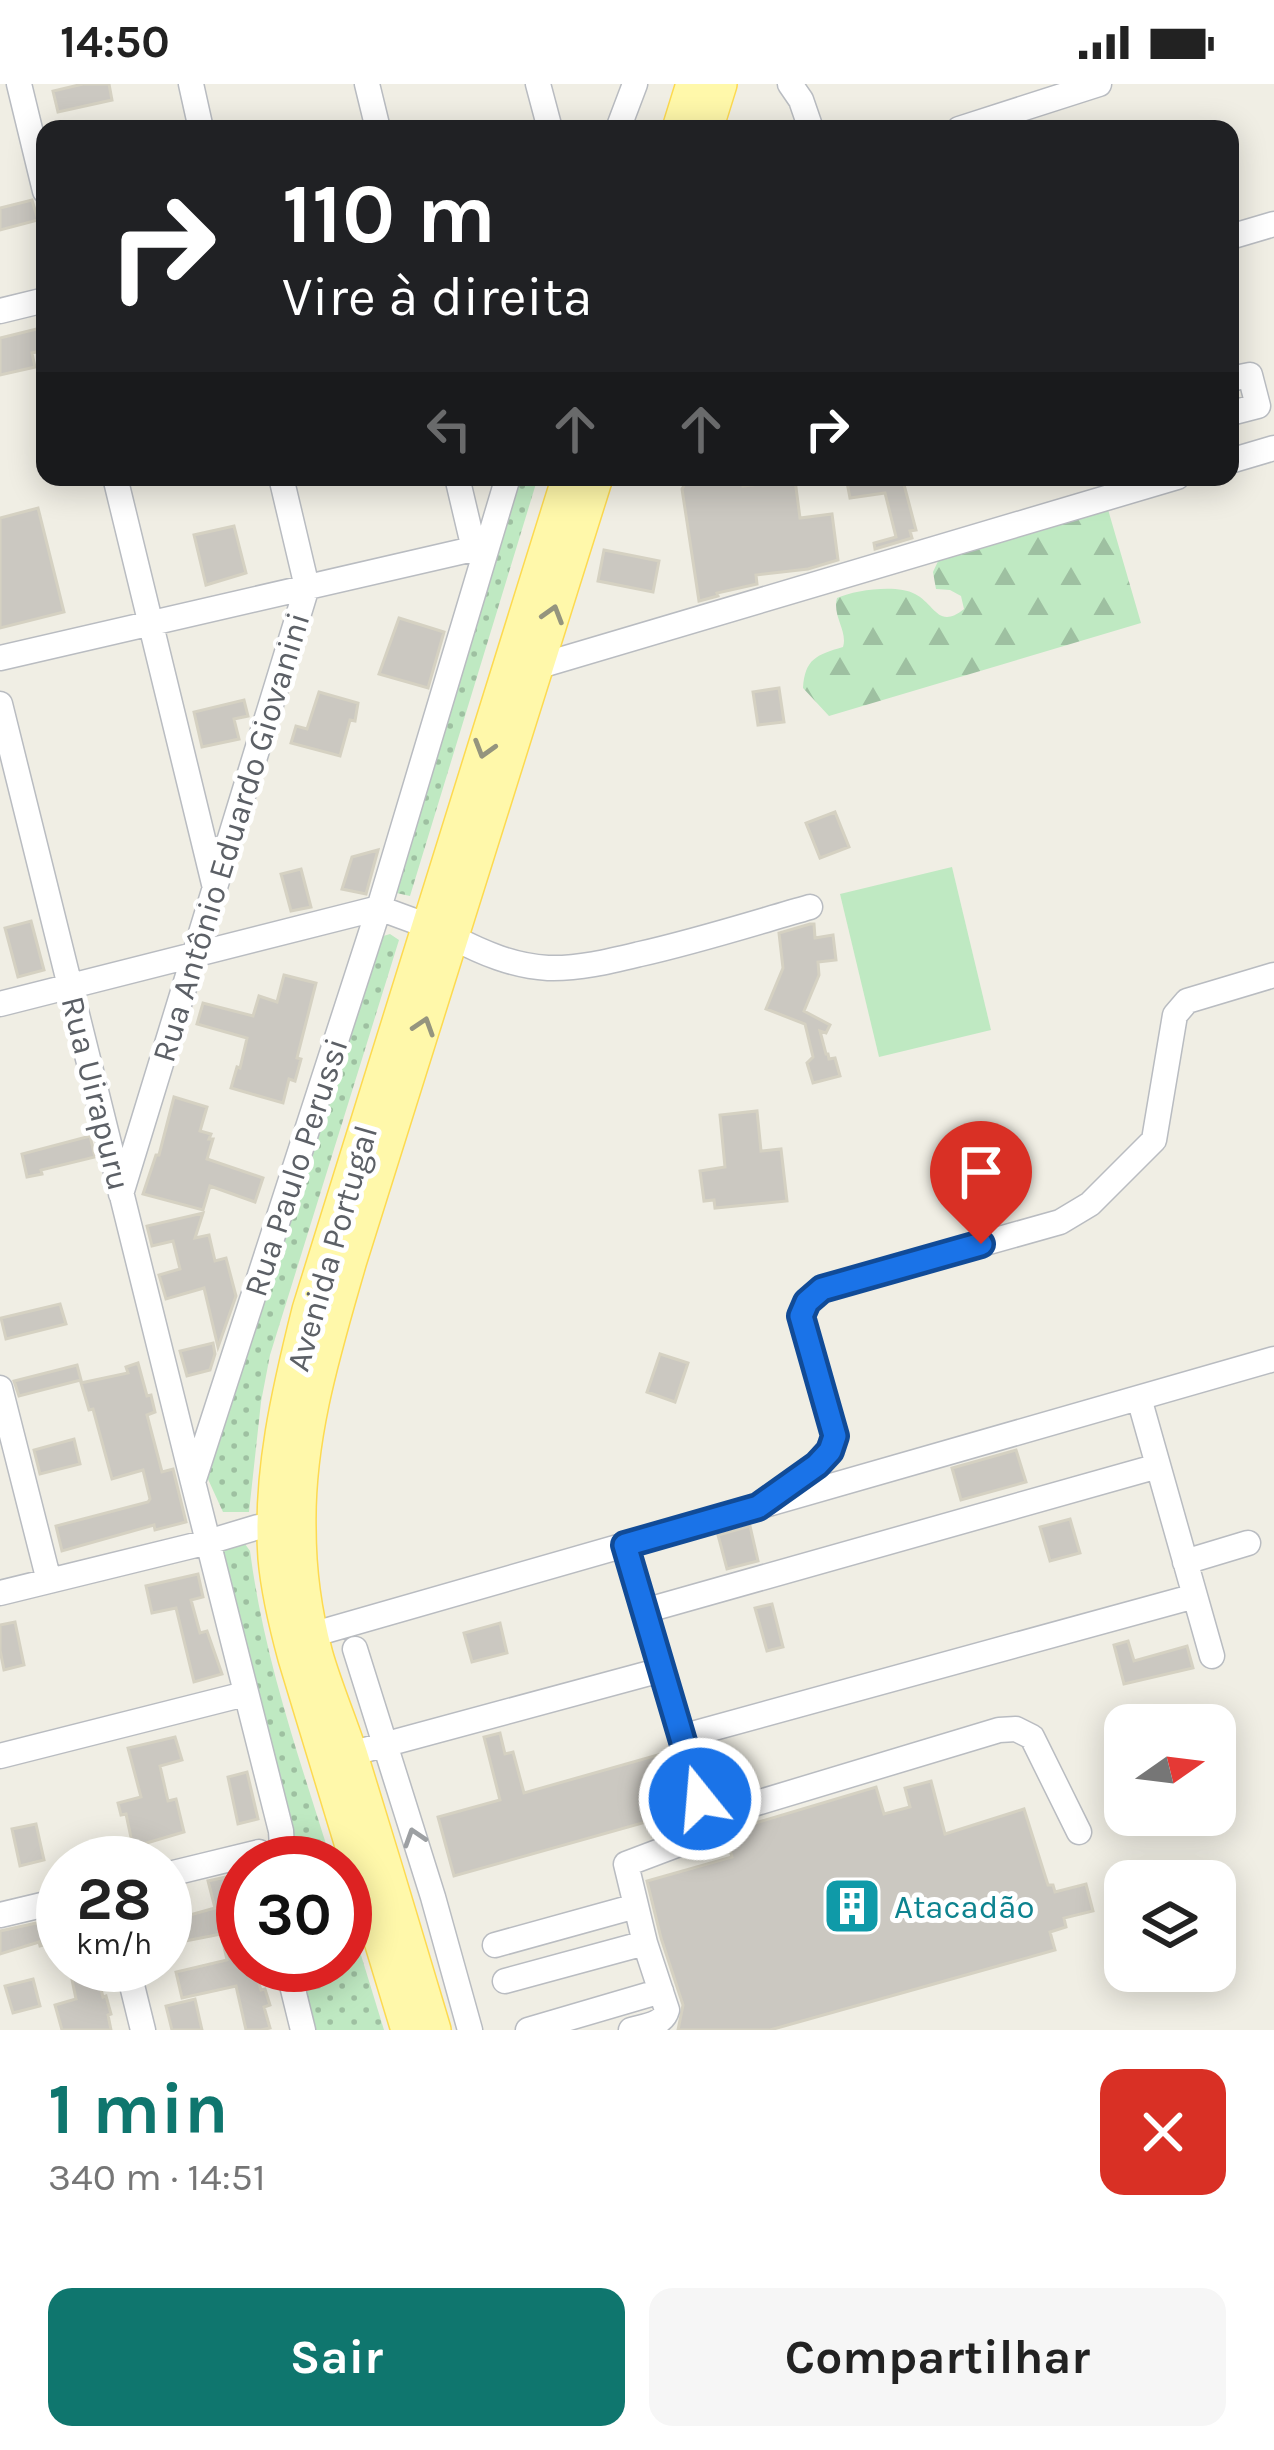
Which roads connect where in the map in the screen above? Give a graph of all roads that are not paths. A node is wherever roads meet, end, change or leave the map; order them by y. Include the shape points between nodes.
1 (19, 84) edge
2 (191, 84) edge
3 (367, 84) edge
4 (538, 84) edge
5 (635, 84) edge
6 (693, 84) edge
7 (720, 84) edge
8 (790, 84) edge
9 (1099, 84) edge
10 (199, 120) edge
11 (375, 120) edge
12 (548, 120) edge
13 (621, 120) edge
14 (682, 120) edge
15 (709, 120) edge
16 (808, 120) edge
17 (987, 120) edge
18 (36, 154) edge
19 (1274, 224) edge
20 (1239, 235) edge
21 (36, 302) edge
22 (0, 311) edge
23 (1239, 378) edge
24 (1239, 411) edge
25 (1274, 448) edge
26 (1239, 458) edge
27 (117, 486) edge
28 (283, 486) edge
29 (461, 486) edge
30 (504, 486) edge
31 (566, 486) edge
32 (593, 486) edge
33 (1147, 486) edge
34 (480, 547) junction
35 (307, 587) junction
36 (151, 623) junction
37 (0, 658) edge
38 (536, 668) junction
39 (0, 704) edge
40 (215, 888) junction
41 (810, 907) dead end
42 (379, 908) junction
43 (440, 932) junction
44 (194, 956) junction
45 (1274, 975) edge
46 (71, 986) junction
47 (0, 1004) edge
48 (121, 1195) junction
49 (339, 1256) junction
50 (1274, 1359) edge
51 (0, 1388) edge
52 (1138, 1398) junction
53 (1158, 1466) junction
54 (193, 1482) junction
55 (758, 1507) junction
56 (274, 1527) junction
57 (208, 1542) junction
58 (1248, 1544) dead end
59 (625, 1545) junction
60 (1185, 1562) junction
61 (49, 1581) junction
62 (0, 1593) edge
63 (1195, 1597) junction
64 (644, 1611) junction
65 (311, 1635) junction
66 (355, 1649) dead end
67 (1212, 1656) dead end
68 (661, 1670) junction
69 (245, 1694) junction
70 (681, 1737) junction
71 (383, 1744) junction
72 (350, 1754) junction
73 (0, 1756) edge
74 (700, 1799) dead end
75 (1078, 1832) dead end
76 (280, 1836) edge
77 (387, 1876) junction
78 (433, 1897) junction
79 (36, 1906) edge
80 (636, 1906) junction
81 (0, 1915) edge
82 (645, 1943) junction
83 (495, 1945) dead end
84 (505, 1981) dead end
85 (661, 1991) junction
86 (134, 1992) edge
87 (293, 1992) edge
88 (143, 2030) edge
89 (302, 2030) edge
90 (408, 2030) edge
91 (434, 2030) edge
92 (470, 2030) edge
93 (528, 2030) edge
94 (631, 2030) edge

1 - 18 street
2 - 10 street
3 - 11 street
4 - 12 street
5 - 13 street
6 - 14 main road
7 - 15 main road
8 - 16 street
9 - 17 street
19 - 20 street
21 - 22 street
23 - 24 street via 1250,375 1258,406
25 - 26 street
27 - 36 street
28 - 35 street, Rua Antônio Eduardo Giovanini
29 - 34 street
30 - 34 street, Rua Paulo Perussi
31 -> 43 main road, Avenida Portugal
38 -> 32 main road
33 - 38 street
34 - 35 street
34 - 42 street, Rua Paulo Perussi
35 - 36 street
35 - 40 street, Rua Antônio Eduardo Giovanini
36 - 37 street
36 - 40 street
38 - 43 main road
39 - 46 street, Rua Uirapuru
40 - 44 street, Rua Antônio Eduardo Giovanini
41 - 43 street via 643,954 550,968 510,962
42 - 43 street
42 - 44 street
42 - 54 street, Rua Paulo Perussi
43 - 49 main road, Avenida Portugal
44 - 46 street
44 - 48 street, Rua Antônio Eduardo Giovanini
45 - 55 street via 1187,1001 1175,1015 1154,1140 1090,1204 1060,1222 822,1289 807,1302 801,1316 835,1436 817,1465
46 - 47 street
46 - 48 street, Rua Uirapuru
48 - 54 street, Rua Uirapuru
49 - 56 main road, Avenida Portugal via 309,1310 287,1405
49 - 65 main road via 302,1469 298,1527
50 - 52 street
51 - 61 street
52 - 53 street
52 - 55 street
53 - 60 street
53 - 64 street
54 - 57 street
55 - 59 street
56 - 57 street
56 - 90 main road, Avenida Portugal via 295,1658
57 - 61 street
57 - 69 street
58 - 60 street
59 - 64 street
59 - 65 street
60 - 63 street
61 - 62 street
63 - 67 street
63 - 70 street
64 - 68 street
65 - 72 main road
66 - 71 street
68 - 70 street
68 - 71 street
69 - 73 street
69 - 76 street
70 - 74 street
71 - 72 street
78 -> 71 street
72 - 77 main road
75 - 80 street via 1032,1737 999,1730 717,1815 708,1833 626,1864
77 - 78 street
77 - 91 main road
78 - 92 street
79 - 81 street
80 - 82 street
80 - 83 street
82 - 84 street
82 - 85 street
85 - 93 street
85 - 94 street via 665,2018
86 - 88 street
87 - 89 street

